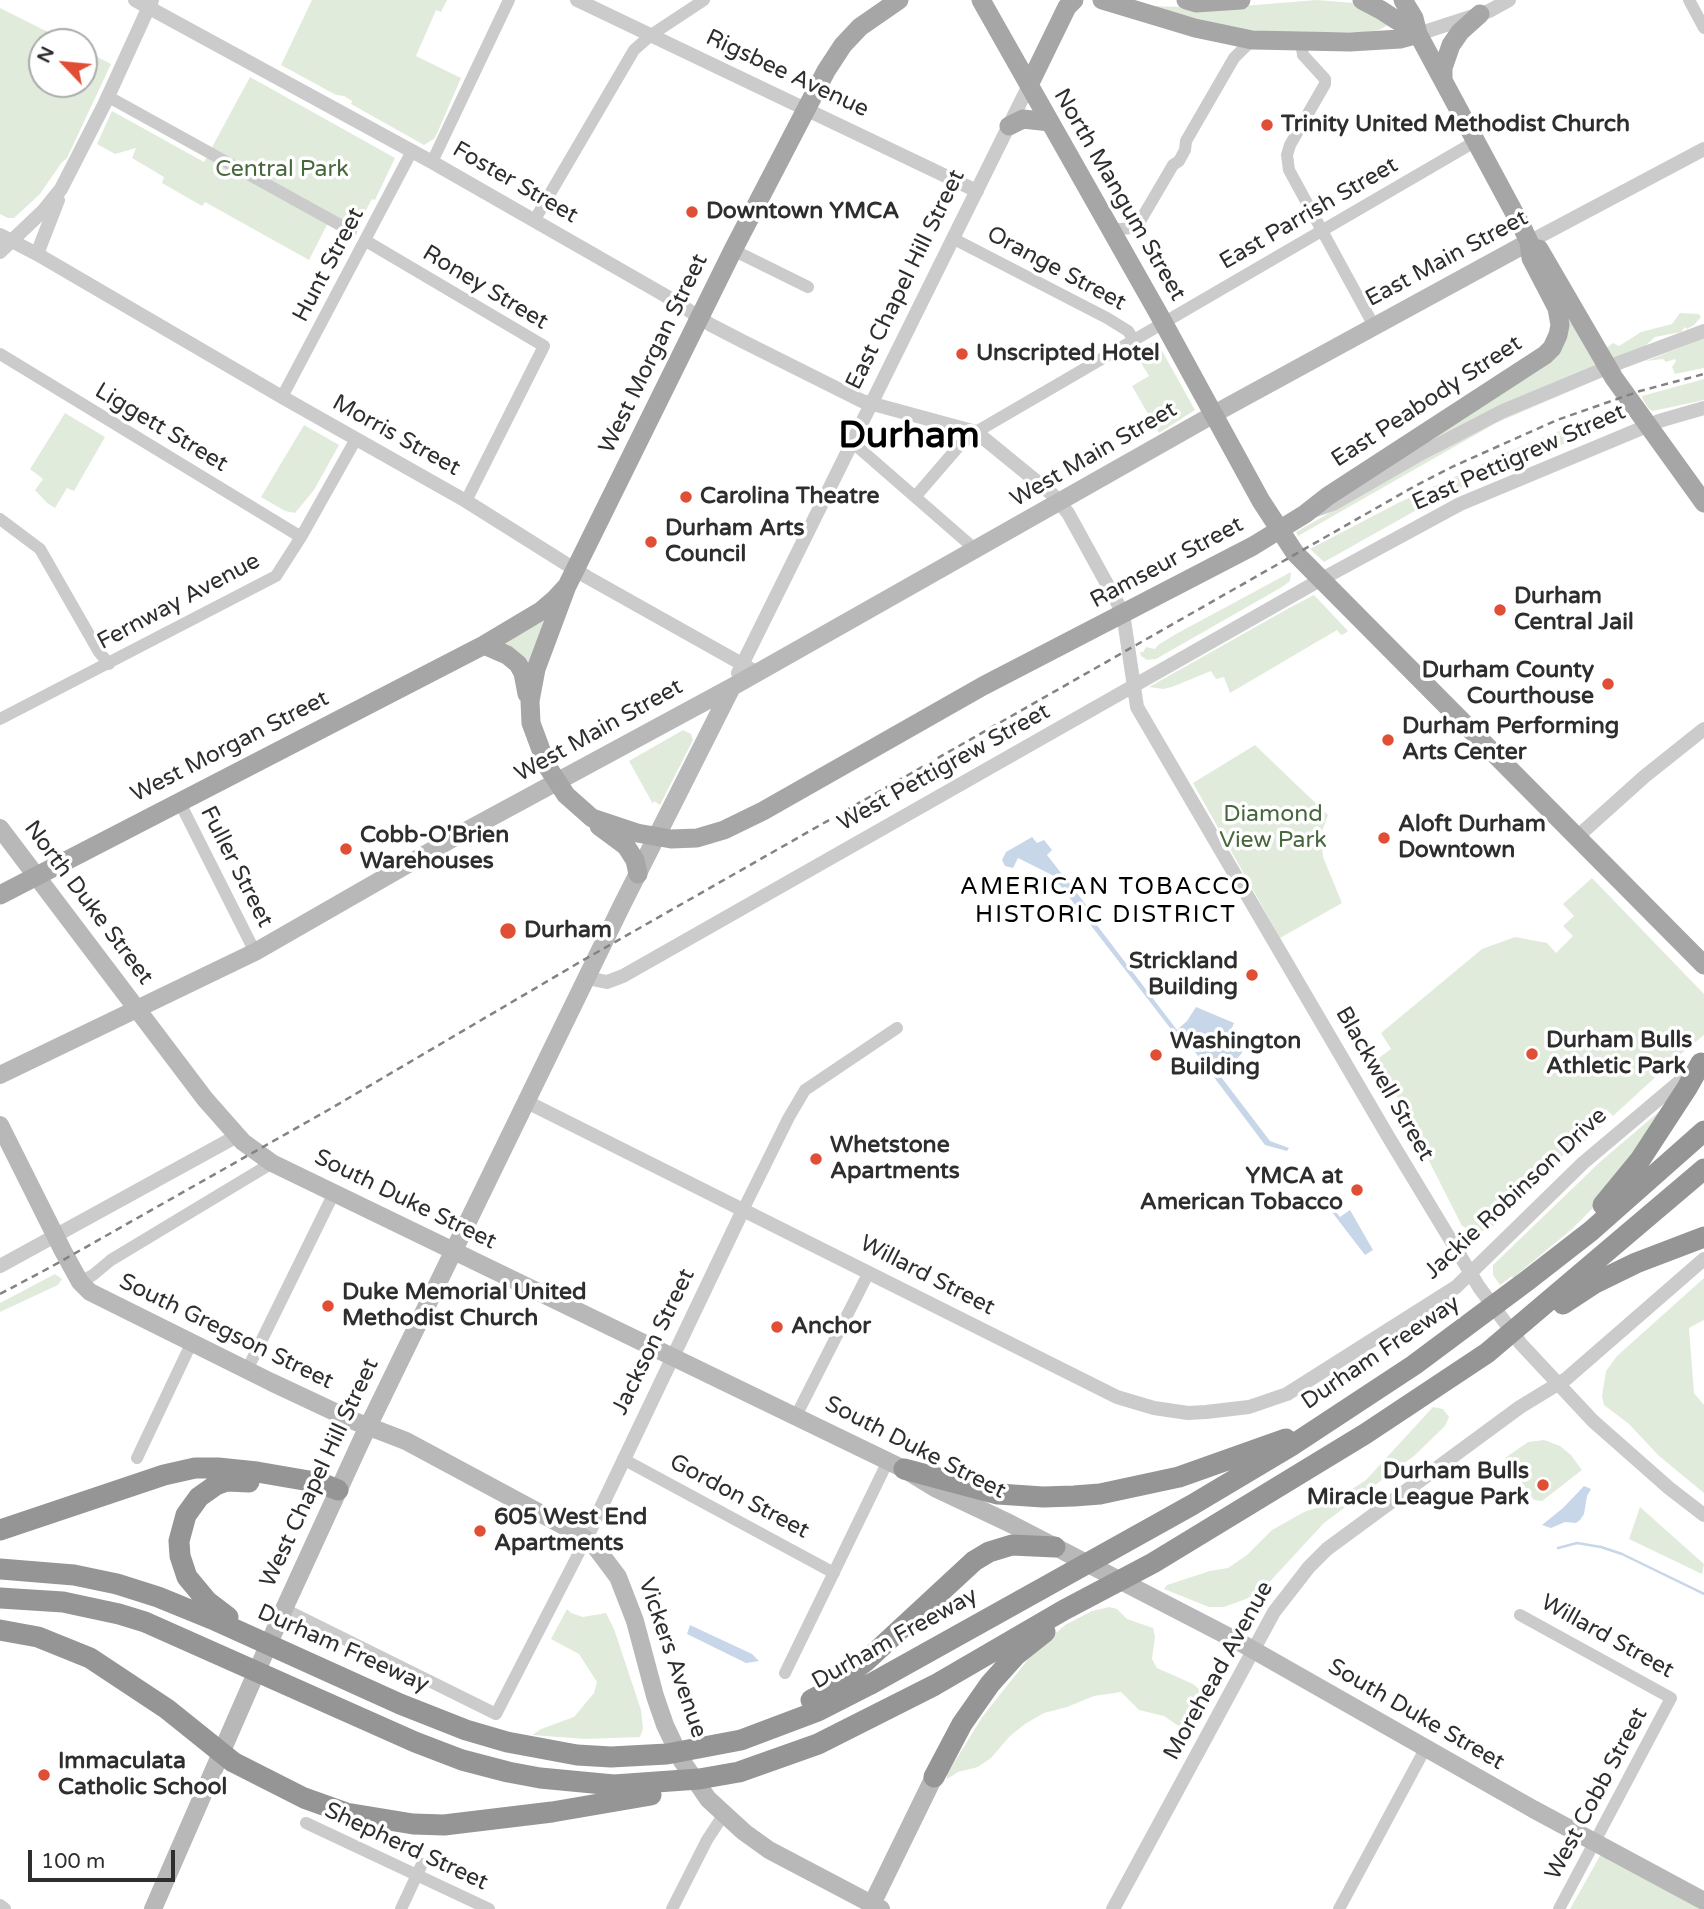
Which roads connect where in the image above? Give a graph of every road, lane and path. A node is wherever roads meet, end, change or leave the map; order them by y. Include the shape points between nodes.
1 (509, 0) edge
2 (577, 0) edge
3 (704, 0) edge
4 (899, 0) edge
5 (981, 0) edge
6 (1102, 0) edge
7 (1186, 0) edge
8 (1241, 0) edge
9 (1362, 0) edge
10 (1509, 0) edge
11 (1689, 0) edge
12 (145, 2) edge
13 (1069, 2) edge
14 (1402, 8) edge
15 (1480, 14) junction
16 (1704, 27) edge
17 (1418, 34) junction
18 (651, 35) junction
19 (1252, 40) junction
20 (1375, 40) junction
21 (1301, 42) junction
22 (1443, 79) junction
23 (1029, 85) junction
24 (107, 96) junction
25 (806, 108) junction
26 (1050, 122) junction
27 (1009, 126) junction
28 (1476, 141) junction
29 (1704, 149) edge
30 (412, 151) junction
31 (432, 162) junction
32 (61, 189) junction
33 (978, 191) junction
34 (534, 221) junction
35 (1111, 230) junction
36 (351, 231) dead end
37 (1321, 231) junction
38 (6, 238) edge
39 (954, 239) junction
40 (366, 241) junction
41 (1529, 243) junction
42 (733, 250) junction
43 (0, 252) edge
44 (37, 254) junction
45 (808, 287) dead end
46 (699, 317) junction
47 (1163, 322) junction
48 (1374, 326) junction
49 (1704, 331) edge
50 (1134, 340) junction
51 (0, 354) edge
52 (282, 397) junction
53 (872, 404) junction
54 (1704, 408) edge
55 (1214, 414) junction
56 (1647, 426) junction
57 (976, 432) junction
58 (356, 439) junction
59 (852, 442) junction
60 (915, 497) junction
61 (466, 501) junction
62 (1061, 502) junction
63 (1704, 503) edge
64 (1305, 514) junction
65 (0, 519) edge
66 (1279, 530) junction
67 (301, 537) junction
68 (976, 550) junction
69 (570, 578) junction
70 (1321, 580) junction
71 (1123, 613) junction
72 (484, 645) junction
73 (109, 664) junction
74 (750, 669) junction
75 (732, 687) junction
76 (1133, 687) junction
77 (530, 701) junction
78 (0, 719) edge
79 (1704, 729) edge
80 (557, 782) junction
81 (179, 801) junction
82 (592, 818) junction
83 (0, 828) edge
84 (658, 836) junction
85 (1577, 837) junction
86 (638, 874) junction
87 (36, 876) junction
88 (0, 895) edge
89 (255, 951) junction
90 (1704, 965) edge
91 (587, 978) junction
92 (138, 1008) junction
93 (897, 1028) dead end
94 (1702, 1062) edge
95 (0, 1075) edge
96 (527, 1102) junction
97 (0, 1125) edge
98 (1704, 1131) edge
99 (237, 1136) junction
100 (272, 1163) junction
101 (1704, 1170) edge
102 (334, 1193) junction
103 (743, 1210) junction
104 (55, 1234) junction
105 (1704, 1237) edge
106 (1570, 1248) junction
107 (453, 1250) junction
108 (1704, 1259) edge
109 (0, 1266) edge
110 (869, 1272) junction
111 (1471, 1274) junction
112 (80, 1282) junction
113 (1541, 1309) junction
114 (191, 1344) junction
115 (672, 1355) junction
116 (247, 1370) junction
117 (1318, 1376) joint
118 (1558, 1384) junction
119 (1351, 1407) junction
120 (796, 1416) junction
121 (368, 1426) junction
122 (137, 1458) dead end
123 (623, 1459) junction
124 (896, 1465) junction
125 (335, 1497) junction
126 (1704, 1515) edge
127 (0, 1530) edge
128 (586, 1539) junction
129 (1055, 1547) junction
130 (1153, 1563) junction
131 (0, 1569) edge
132 (834, 1573) junction
133 (0, 1598) edge
134 (284, 1609) junction
135 (1520, 1615) dead end
136 (0, 1630) edge
137 (244, 1634) junction
138 (1252, 1650) junction
139 (785, 1674) dead end
140 (1671, 1698) joint
141 (741, 1740) junction
142 (1425, 1749) junction
143 (221, 1753) junction
144 (934, 1777) joint
145 (699, 1779) junction
146 (722, 1812) junction
147 (306, 1823) dead end
148 (1595, 1843) junction
149 (420, 1869) junction
150 (1704, 1900) edge
151 (874, 1907) edge
152 (153, 1909) edge
153 (401, 1909) edge
154 (489, 1909) edge
155 (672, 1909) edge
156 (1114, 1909) edge
157 (1339, 1909) edge
158 (1559, 1909) edge

1 - 31 street
2 - 18 street, Rigsbee Avenue
3 - 18 street
4 - 25 main road, West Morgan Street via 843,45
5 - 23 main road, North Mangum Street
6 - 19 main road
7 - 8 main road
9 - 14 main road
10 - 15 street
11 - 16 street
12 - 24 street
12 - 30 street, Foster Street
13 - 23 main road, East Chapel Hill Street
14 - 17 main road
14 - 20 main road
15 - 17 street
15 - 22 main road via 1455,38 1446,56
17 - 20 main road
17 - 22 main road
18 - 25 street, Rigsbee Avenue
18 - 34 street via 634,51
19 - 21 main road
19 - 35 street via 1234,58 1186,141 1179,145 1139,223
20 - 21 main road
21 - 37 street via 1304,57 1325,79 1325,87 1293,138 1287,162
22 - 28 main road
23 - 26 main road, North Mangum Street
23 - 27 street, East Chapel Hill Street
24 - 32 street
24 - 36 street
25 - 33 street, Rigsbee Avenue
25 - 42 main road, West Morgan Street
26 - 27 main road via 1023,119
26 - 35 main road, North Mangum Street
27 - 33 street, East Chapel Hill Street
28 - 37 street, East Parrish Street
28 - 41 main road
29 - 41 street, East Main Street
30 - 31 street, Foster Street
30 - 40 street, Hunt Street
31 - 34 street, Foster Street
32 - 38 street via 44,210
32 - 44 street
33 - 39 street, East Chapel Hill Street
34 - 46 street, Foster Street
35 - 47 main road, North Mangum Street
37 - 47 street, East Parrish Street
37 - 48 street
38 - 43 street
38 - 44 street, Morris Street
39 - 50 street, Orange Street via 1108,317
39 - 53 street, East Chapel Hill Street
40 - 52 street, Hunt Street
40 - 61 street, Roney Street via 544,346
41 - 48 main road, East Main Street
41 - 56 main road via 1541,251
41 - 64 main road, East Peabody Street via 1531,258 1559,314 1559,332 1552,348
42 - 45 street
42 - 46 main road, West Morgan Street
44 - 52 street, Morris Street
46 - 53 street, Foster Street
46 - 69 main road, West Morgan Street
47 - 50 street, East Parrish Street
47 - 55 main road, North Mangum Street
48 - 55 main road, East Main Street
49 - 64 street, Ramseur Street via 1503,411 1333,505
50 - 57 street, East Parrish Street
51 - 67 street, Liggett Street
52 - 58 street, Morris Street
53 - 57 street, Foster Street
53 - 59 street, East Chapel Hill Street
54 - 56 street, East Pettigrew Street
55 - 62 main road, West Main Street
55 - 66 main road, North Mangum Street
56 - 63 main road
56 - 70 street, East Pettigrew Street via 1461,504
57 - 60 street, East Parrish Street
57 - 62 street
58 - 61 street, Morris Street
58 - 67 street, Fernway Avenue
59 - 60 street
59 - 74 street, East Chapel Hill Street
60 - 68 street
61 - 69 street, Morris Street
62 - 68 main road, West Main Street
62 - 71 street
64 - 66 main road, Ramseur Street
65 - 73 street via 40,549
66 - 70 main road, North Mangum Street
66 - 71 main road, Ramseur Street
67 - 73 street, Fernway Avenue via 276,576
68 - 74 main road, West Main Street
69 - 72 main road, West Morgan Street via 541,611
69 - 74 street, Morris Street
69 - 77 main road via 540,657
70 - 76 street, West Pettigrew Street
70 - 85 main road, North Mangum Street
71 - 76 street, Blackwell Street
71 - 84 main road, Ramseur Street via 736,824 697,838
72 - 77 main road via 518,664
72 - 81 main road, West Morgan Street
73 - 78 street, Fernway Avenue
74 - 75 main road, West Main Street
75 - 80 main road, West Main Street
75 - 84 main road, West Chapel Hill Street
76 - 91 street, West Pettigrew Street via 624,976 607,982
76 - 111 street, Blackwell Street via 1138,707
77 - 80 main road via 539,749
79 - 85 street
80 - 82 main road
80 - 89 main road, West Main Street
81 - 87 main road, West Morgan Street
81 - 89 street, Fuller Street
82 - 84 main road, Ramseur Street
82 - 86 main road via 626,846
83 - 87 main road, North Duke Street
84 - 86 main road, West Chapel Hill Street
85 - 90 main road, North Mangum Street
86 - 91 main road, West Chapel Hill Street
87 - 88 main road, West Morgan Street
87 - 92 main road, North Duke Street
89 - 92 main road, West Main Street
91 - 96 main road, West Chapel Hill Street
92 - 95 main road, West Main Street
92 - 99 main road, South Duke Street
93 - 103 street, Jackson Street via 805,1090
94 - 106 highway via 1640,1160
94 - 111 street, Jackie Robinson Drive via 1583,1163
96 - 103 street, Willard Street
96 - 107 main road, West Chapel Hill Street
97 - 104 main road, South Gregson Street
98 - 106 highway, Durham Freeway
99 - 100 main road, South Duke Street
99 - 104 street
100 - 102 main road, South Duke Street
100 - 112 street
101 - 113 highway
102 - 107 main road, South Duke Street
102 - 116 street
103 - 110 street, Willard Street
103 - 115 street, Jackson Street
104 - 109 street
104 - 112 main road, South Gregson Street
105 - 113 highway via 1636,1263 1567,1303
106 - 119 highway, Durham Freeway
107 - 115 main road, South Duke Street
107 - 121 main road, West Chapel Hill Street
108 - 118 street, Morehead Avenue
110 - 117 street, Willard Street via 1118,1396 1154,1408 1188,1413 1249,1407 1287,1394
110 - 120 street
111 - 117 street, Jackie Robinson Drive
111 - 118 street, Blackwell Street via 1506,1326
112 - 114 main road, South Gregson Street via 96,1296
113 - 130 highway via 1428,1392
114 - 116 main road, South Gregson Street
114 - 122 street
115 - 120 main road, South Duke Street
115 - 123 street, Jackson Street
116 - 121 main road, South Gregson Street
118 - 126 street, Blackwell Street via 1642,1466
118 - 138 street, Morehead Avenue via 1327,1549 1287,1593
119 - 124 highway via 1203,1470 1100,1494 1013,1496
119 - 141 highway, Durham Freeway via 1192,1505 869,1685 818,1711
120 - 124 main road, South Duke Street
121 - 125 main road, West Chapel Hill Street
121 - 128 main road, South Gregson Street via 439,1458
123 - 128 street, Jackson Street
123 - 132 street, Gordon Street
124 - 129 main road, South Duke Street
124 - 132 street
125 - 127 highway via 321,1483 195,1468
125 - 134 main road, West Chapel Hill Street
125 - 137 highway via 239,1481 216,1485 199,1497 186,1515 179,1541 183,1569 196,1591
128 - 134 street, Jackson Street via 496,1714
128 - 146 main road, Vickers Avenue via 602,1554 624,1590 662,1717 682,1761
129 - 138 main road, South Duke Street
129 - 141 highway via 1019,1545 989,1552 826,1692
130 - 144 highway via 1048,1629 1016,1655 976,1704
130 - 145 highway via 842,1734 771,1762
131 - 137 highway, Durham Freeway via 117,1584 181,1605
132 - 139 street
133 - 145 highway via 63,1602 145,1622 403,1737 487,1767 600,1784
134 - 143 main road, West Chapel Hill Street
135 - 140 street, Willard Street
136 - 143 highway via 38,1637 90,1658 167,1709
137 - 141 highway, Durham Freeway via 413,1710 507,1742 611,1757 667,1754
138 - 142 main road, South Duke Street
138 - 156 street, Morehead Avenue
140 - 148 street, West Cobb Street
142 - 148 main road, South Duke Street
142 - 157 street
143 - 145 highway via 327,1808 414,1824 462,1824 552,1812 684,1790
143 - 152 main road, West Chapel Hill Street
144 - 151 main road
146 - 151 main road, Vickers Avenue via 769,1850
146 - 155 street
147 - 149 street, Shepherd Street
148 - 150 main road, South Duke Street
148 - 158 street, West Cobb Street
149 - 153 street
149 - 154 street, Shepherd Street

